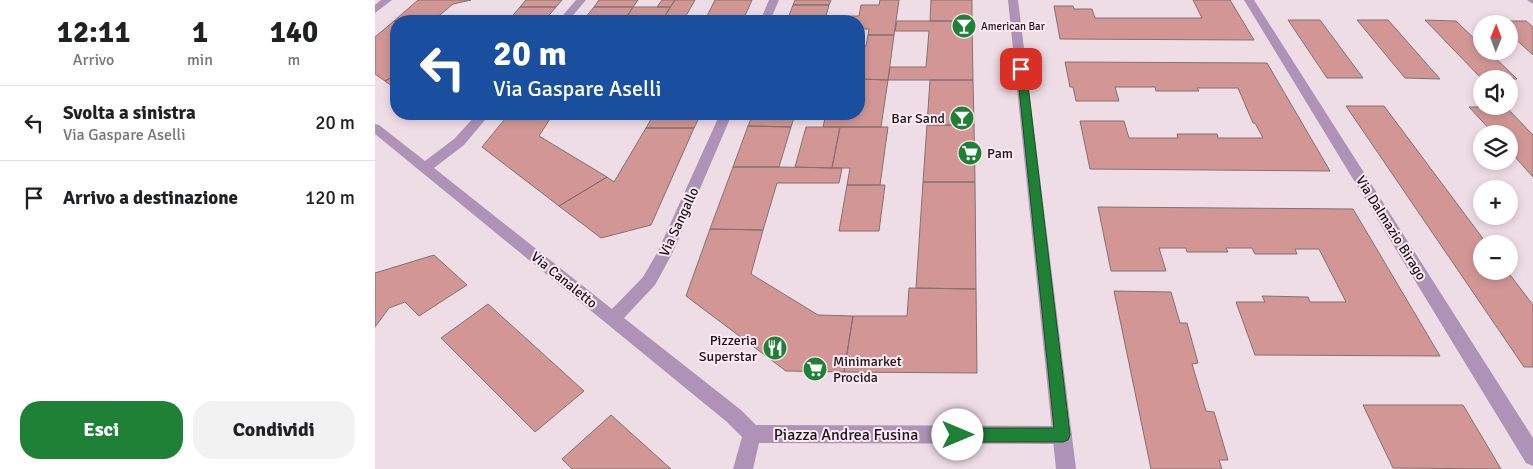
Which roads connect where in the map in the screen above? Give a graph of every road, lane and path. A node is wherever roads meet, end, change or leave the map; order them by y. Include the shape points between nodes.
1 (387, 0) edge
2 (581, 0) edge
3 (775, 0) edge
4 (1013, 0) edge
5 (1249, 0) edge
6 (375, 10) edge
7 (568, 15) edge
8 (768, 15) edge
9 (479, 120) edge
10 (723, 120) edge
11 (375, 128) edge
12 (425, 168) junction
13 (613, 319) junction
14 (752, 434) junction
15 (1063, 435) junction
16 (1533, 456) edge
17 (743, 469) edge
18 (1066, 469) edge

1 - 6 street
2 - 7 street
3 - 8 street
4 - 15 street
5 - 16 street, Via Dalmazio Birago
9 - 12 street via 459,142
10 - 13 street, Via Sangallo via 664,254 649,281
11 - 12 street, Via Canaletto
12 - 13 street, Via Canaletto
13 - 14 street, Via Canaletto
14 - 15 street, Piazza Andrea Fusina
14 - 17 street
15 - 18 street

